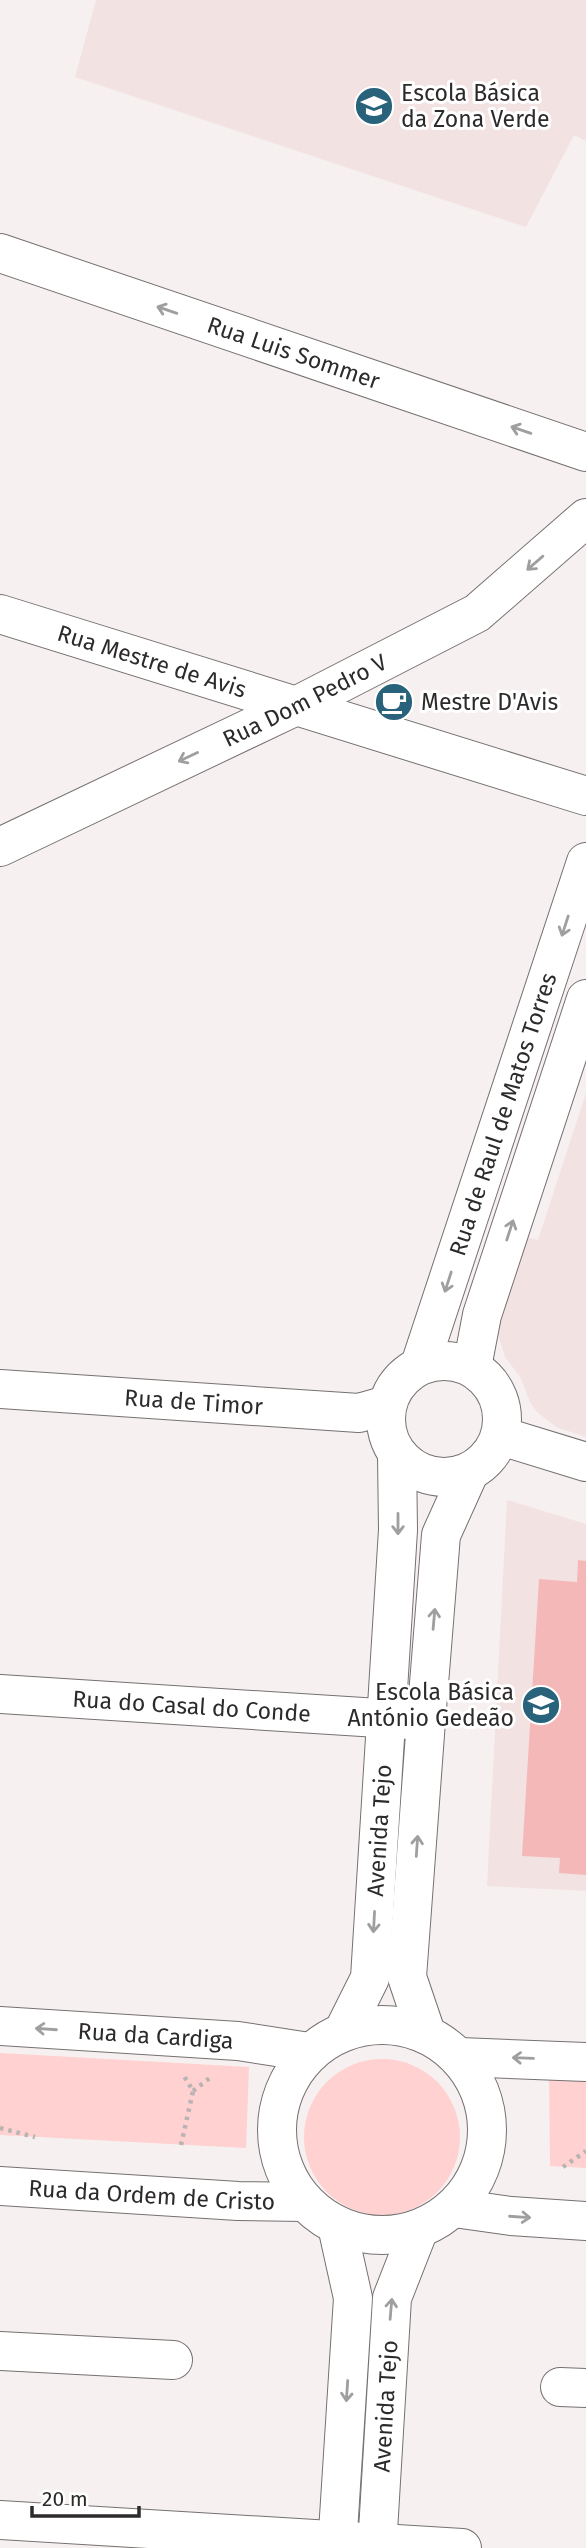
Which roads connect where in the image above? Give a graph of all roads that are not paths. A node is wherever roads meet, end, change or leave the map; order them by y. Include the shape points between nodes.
1 (0, 253) edge
2 (586, 452) edge
3 (586, 518) edge
4 (0, 614) edge
5 (296, 706) junction
6 (586, 796) edge
7 (0, 846) edge
8 (586, 862) edge
9 (586, 999) edge
10 (420, 1366) junction
11 (471, 1367) junction
12 (0, 1390) edge
13 (387, 1405) junction
14 (501, 1436) junction
15 (397, 1455) junction
16 (586, 1462) edge
17 (469, 1473) junction
18 (0, 1694) edge
19 (386, 1718) junction
20 (426, 1721) junction
21 (0, 2026) edge
22 (344, 2030) junction
23 (426, 2033) junction
24 (309, 2052) junction
25 (460, 2057) junction
26 (586, 2062) edge
27 (0, 2186) edge
28 (304, 2202) junction
29 (454, 2208) junction
30 (586, 2221) edge
31 (337, 2226) junction
32 (419, 2229) junction
33 (0, 2351) edge
34 (173, 2360) dead end
35 (0, 2519) edge
36 (337, 2545) edge
37 (377, 2546) edge
38 (462, 2548) edge

2 -> 1 street, Rua Luis Sommer
3 -> 5 street, Rua Dom Pedro V via 477,613
4 - 5 street, Rua Mestre de Avis
5 - 6 street, Rua Mestre de Avis
5 -> 7 street, Rua Dom Pedro V
8 -> 10 street, Rua de Raul de Matos Torres
11 -> 9 street, Rua de Raul de Matos Torres via 482,1315
10 - 11 street via 446,1360
10 - 13 street via 399,1382
11 - 14 street via 491,1384 503,1408
12 - 13 street, Rua de Timor via 359,1413
13 - 15 street via 387,1432
14 - 16 street
14 - 17 street via 490,1458
15 - 17 street via 418,1472 443,1478
15 -> 19 street, Avenida Tejo via 398,1530
20 -> 17 street, Avenida Tejo via 441,1535
18 - 19 street, Rua do Casal do Conde
19 - 20 street, Rua do Casal do Conde
19 -> 22 street, Avenida Tejo via 370,1978
23 -> 20 street, Avenida Tejo via 407,1977
24 -> 21 street, Rua da Cardiga via 238,2041
22 - 23 street via 386,2023
22 - 24 street
23 - 25 street
24 - 28 street via 285,2085 275,2126 282,2166
26 -> 25 street
25 - 29 street via 482,2093 488,2134 479,2174
27 - 28 street, Rua da Ordem de Cristo
28 - 31 street
29 -> 30 street
29 - 32 street
31 - 32 street via 378,2236
31 -> 36 street, Avenida Tejo via 353,2298
37 -> 32 street, Avenida Tejo via 392,2298
33 - 34 street
35 - 36 street via 289,2536
36 - 37 street
37 - 38 street

